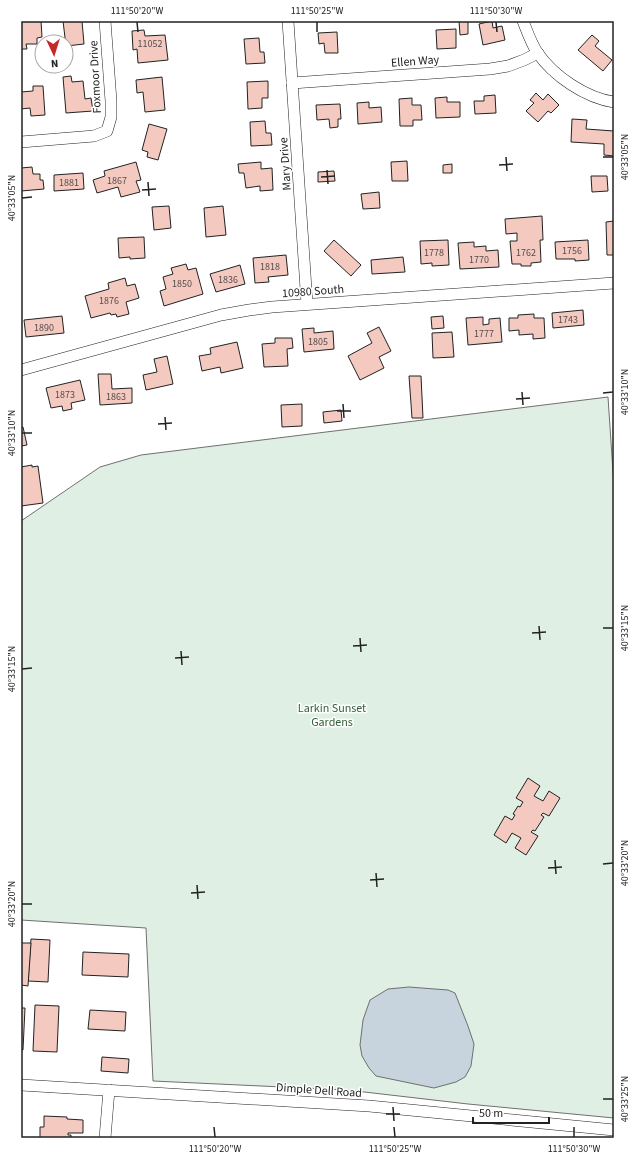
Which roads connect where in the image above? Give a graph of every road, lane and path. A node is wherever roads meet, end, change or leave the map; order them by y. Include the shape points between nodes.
1 (105, 21) edge
2 (288, 21) edge
3 (523, 21) edge
4 (538, 53) junction
5 (292, 82) junction
6 (614, 102) edge
7 (21, 142) edge
8 (614, 283) edge
9 (307, 304) junction
10 (21, 370) edge
11 (21, 1085) edge
12 (109, 1090) junction
13 (614, 1130) edge
14 (105, 1138) edge

1 - 7 street, Foxmoor Drive via 111,101 111,117 107,131 94,136
2 - 5 street, Mary Drive
3 - 4 street
4 - 5 street, Ellen Way via 508,66 490,69
4 - 6 street via 554,71 572,85
5 - 9 street, Mary Drive
8 - 9 street, 10980 South
9 - 10 street, 10980 South via 272,306 221,315
11 - 12 street, Dimple Dell Road
12 - 13 street, Dimple Dell Road via 369,1106
12 - 14 street

